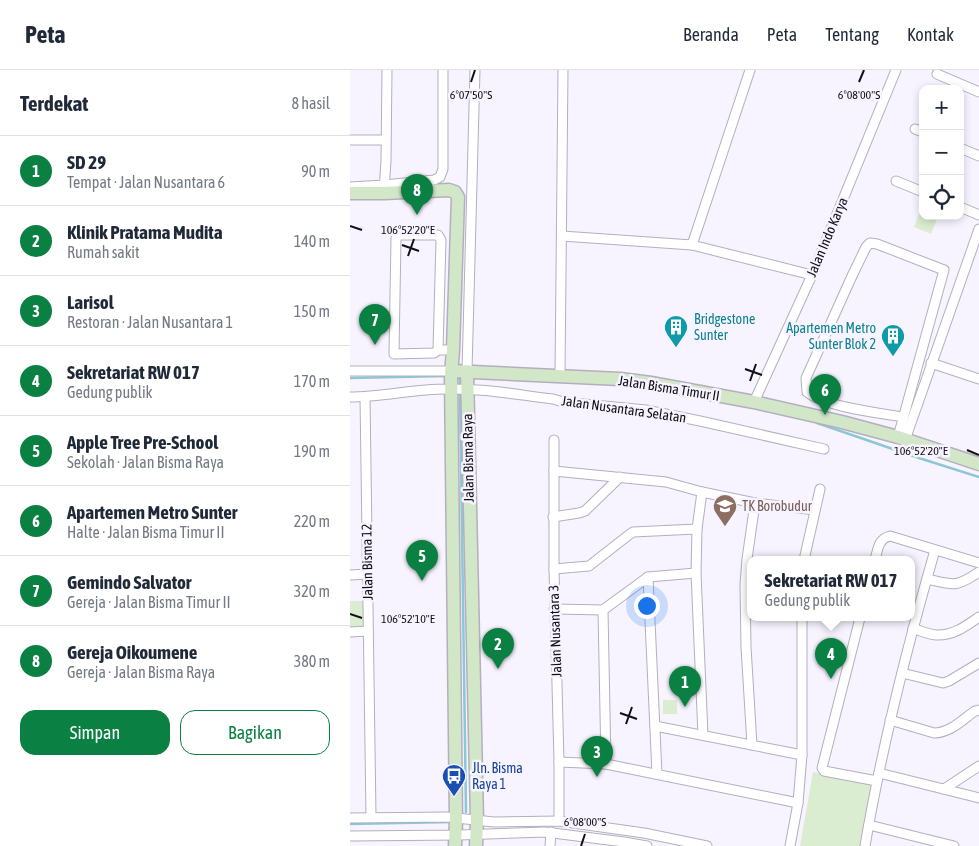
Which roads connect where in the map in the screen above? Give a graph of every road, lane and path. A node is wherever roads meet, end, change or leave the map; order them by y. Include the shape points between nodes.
1 (387, 70) edge
2 (443, 70) edge
3 (474, 70) edge
4 (563, 70) edge
5 (750, 70) edge
6 (892, 71) edge
7 (937, 74) dead end
8 (979, 92) edge
9 (350, 140) edge
10 (386, 140) junction
11 (964, 150) edge
12 (979, 156) edge
13 (896, 181) dead end
14 (350, 186) edge
15 (384, 189) junction
16 (919, 190) edge
17 (350, 193) edge
18 (964, 209) edge
19 (979, 215) edge
20 (979, 229) edge
21 (562, 236) junction
22 (692, 245) junction
23 (812, 275) junction
24 (438, 350) junction
25 (453, 350) junction
26 (394, 354) junction
27 (931, 363) junction
28 (350, 371) edge
29 (394, 371) junction
30 (467, 372) junction
31 (560, 375) junction
32 (979, 379) edge
33 (458, 384) junction
34 (350, 397) edge
35 (365, 397) junction
36 (754, 402) junction
37 (845, 407) junction
38 (903, 417) junction
39 (839, 421) junction
40 (901, 438) junction
41 (554, 440) dead end
42 (824, 449) dead end
43 (979, 464) edge
44 (554, 471) junction
45 (620, 477) junction
46 (820, 490) dead end
47 (702, 492) junction
48 (755, 503) junction
49 (815, 510) junction
50 (553, 518) junction
51 (697, 529) junction
52 (935, 550) junction
53 (747, 556) edge
54 (805, 556) edge
55 (876, 556) edge
56 (747, 558) edge
57 (979, 563) edge
58 (554, 569) junction
59 (979, 572) edge
60 (696, 573) junction
61 (367, 574) junction
62 (350, 575) edge
63 (648, 577) junction
64 (927, 579) junction
65 (554, 609) junction
66 (603, 610) junction
67 (979, 617) edge
68 (802, 621) edge
69 (859, 621) edge
70 (913, 628) junction
71 (368, 631) junction
72 (350, 632) edge
73 (979, 663) edge
74 (902, 673) junction
75 (979, 710) edge
76 (890, 720) junction
77 (655, 726) junction
78 (702, 735) junction
79 (752, 745) junction
80 (802, 755) junction
81 (559, 762) junction
82 (606, 764) junction
83 (979, 766) edge
84 (657, 774) junction
85 (878, 777) junction
86 (944, 789) junction
87 (979, 798) edge
88 (798, 803) junction
89 (350, 818) edge
90 (371, 818) junction
91 (559, 821) junction
92 (869, 825) junction
93 (455, 830) edge
94 (477, 831) edge
95 (550, 832) junction
96 (350, 836) edge
97 (550, 846) edge
98 (647, 846) edge
99 (707, 846) edge
100 (790, 846) edge
101 (865, 846) edge
102 (954, 846) edge

1 - 10 street
2 - 15 street via 444,169 434,180
3 - 30 street
4 - 21 street
5 - 22 street
6 - 23 street, Jalan Indo Karya
7 - 8 street
9 - 10 street
10 - 15 street
11 - 12 street
13 - 16 street
14 - 15 street
15 - 17 street, Jalan Bisma Raya
15 - 25 street, Jalan Bisma Raya via 449,190 458,197
18 - 19 street
20 - 27 street
21 - 22 street
21 - 31 street
22 - 23 street
23 - 36 street, Jalan Indo Karya
24 - 25 street
24 - 26 street via 434,353
24 - 26 street via 441,240 435,235 399,235 396,238
25 - 33 street, Jalan Bisma Raya
26 - 29 street
27 - 32 street
27 - 40 street
28 - 29 street, Jalan Bisma Timur II
29 - 33 street, Jalan Bisma Timur II
30 - 31 street, Jalan Bisma Timur II
30 - 33 street, Jalan Bisma Timur II
31 - 36 street, Jalan Bisma Timur II via 651,383
33 - 35 street
33 - 42 street, Jalan Nusantara Selatan via 563,402 646,410
33 - 93 street, Jalan Bisma Raya
33 - 94 street, Jalan Bisma Raya
34 - 35 street
35 - 61 street, Jalan Bisma 12
36 - 39 street, Jalan Bisma Timur II
37 - 38 street
37 - 38 street via 809,394 806,378 866,247 870,243 877,244 944,270
37 - 39 street
38 - 40 street
39 - 40 street, Jalan Bisma Timur II
40 - 43 street, Jalan Bisma Timur II
41 - 44 street, Jalan Nusantara 3
44 - 45 street
44 - 50 street, Jalan Nusantara 3
45 - 47 street via 666,482
45 - 50 street via 585,511
46 - 49 street
47 - 48 street
47 - 51 street
48 - 49 street
48 - 53 street
49 - 54 street
50 - 58 street, Jalan Nusantara 3
51 - 58 street via 634,532 589,566
51 - 60 street
52 - 55 street via 890,536 880,541
52 - 57 street
52 - 64 street
56 - 79 street via 746,647
58 - 65 street, Jalan Nusantara 3
59 - 64 street via 966,581 950,585
60 - 63 street
60 - 78 street
61 - 62 street
61 - 71 street, Jalan Bisma 12
63 - 66 street
63 - 77 street
64 - 70 street
65 - 66 street
65 - 81 street, Jalan Nusantara 3
66 - 82 street
67 - 70 street via 947,634 936,635
68 - 80 street
69 - 85 street via 822,768 824,771
70 - 74 street
71 - 72 street
71 - 90 street, Jalan Bisma 12
73 - 74 street via 943,683
74 - 76 street
75 - 76 street via 939,732
76 - 85 street
77 - 78 street
77 - 84 street
78 - 79 street
79 - 80 street
80 - 88 street
81 - 82 street
81 - 91 street, Jalan Nusantara 3
82 - 84 street
83 - 86 street
84 - 88 street
85 - 86 street
85 - 92 street
86 - 87 street
88 - 100 street
89 - 90 street
90 - 93 street via 448,817
91 - 94 street via 494,822
91 - 99 street
92 - 101 street
92 - 102 street
93 - 94 street
93 - 94 street
93 - 96 street via 372,839
94 - 95 street
95 - 97 street
95 - 98 street

